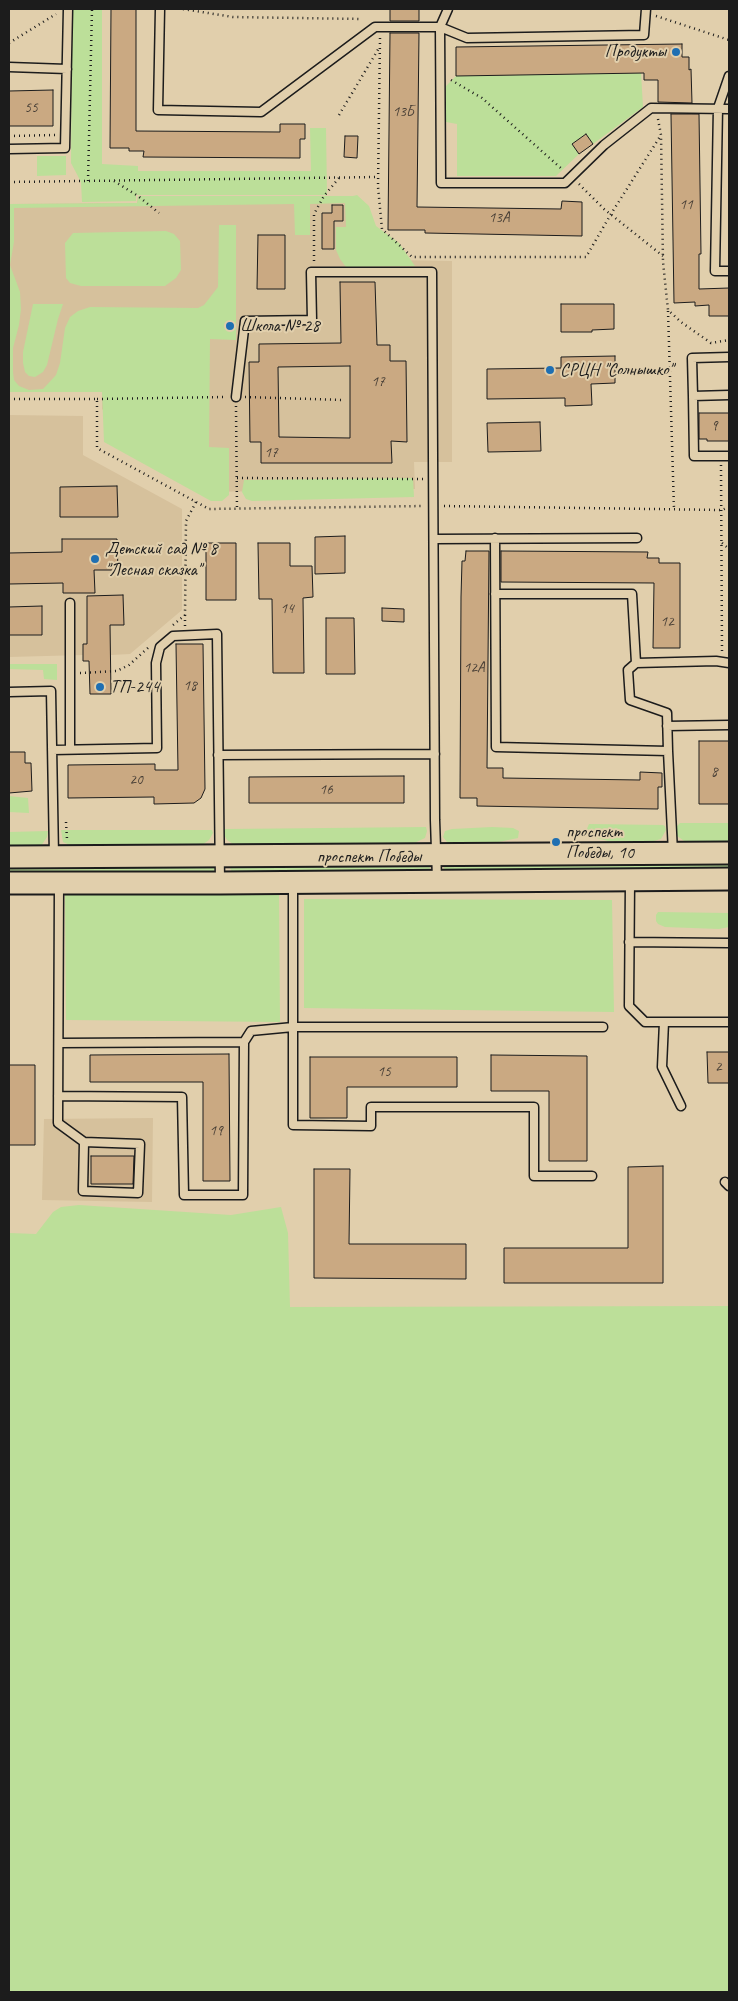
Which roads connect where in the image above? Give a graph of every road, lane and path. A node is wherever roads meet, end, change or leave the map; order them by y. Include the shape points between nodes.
1 (68, 9) edge
2 (92, 9) edge
3 (160, 9) edge
4 (183, 9) edge
5 (448, 9) edge
6 (646, 11) edge
7 (56, 14) dead end
8 (362, 19) dead end
9 (440, 27) junction
10 (729, 40) edge
11 (9, 43) edge
12 (380, 46) dead end
13 (9, 67) edge
14 (67, 69) junction
15 (440, 73) junction
16 (729, 76) edge
17 (656, 107) junction
18 (718, 108) junction
19 (729, 109) edge
20 (339, 115) dead end
21 (66, 134) junction
22 (9, 136) edge
23 (9, 149) edge
24 (571, 177) junction
25 (339, 178) junction
26 (378, 178) dead end
27 (88, 181) junction
28 (113, 181) junction
29 (9, 182) edge
30 (159, 214) dead end
31 (663, 256) junction
32 (729, 271) edge
33 (315, 272) junction
34 (668, 310) junction
35 (729, 340) edge
36 (729, 357) edge
37 (729, 395) edge
38 (693, 396) junction
39 (236, 397) junction
40 (9, 398) edge
41 (97, 399) junction
42 (344, 400) dead end
43 (720, 456) junction
44 (729, 456) edge
45 (237, 478) junction
46 (434, 479) junction
47 (196, 502) junction
48 (434, 506) junction
49 (729, 507) edge
50 (674, 509) junction
51 (237, 510) junction
52 (722, 510) junction
53 (434, 538) junction
54 (495, 538) junction
55 (637, 538) dead end
56 (722, 543) junction
57 (729, 549) edge
58 (495, 594) junction
59 (70, 603) dead end
60 (171, 627) dead end
61 (150, 646) dead end
62 (636, 663) junction
63 (726, 663) edge
64 (69, 673) junction
65 (9, 692) edge
66 (729, 725) edge
67 (667, 726) junction
68 (70, 749) junction
69 (52, 750) junction
70 (668, 751) junction
71 (436, 754) junction
72 (218, 755) junction
73 (66, 822) dead end
74 (60, 849) junction
75 (673, 853) junction
76 (729, 853) edge
77 (436, 856) junction
78 (9, 857) edge
79 (219, 857) junction
80 (729, 879) edge
81 (630, 880) junction
82 (437, 881) junction
83 (9, 883) edge
84 (59, 883) junction
85 (220, 883) junction
86 (293, 883) junction
87 (629, 942) junction
88 (729, 943) edge
89 (664, 1022) junction
90 (729, 1022) edge
91 (293, 1027) junction
92 (603, 1027) dead end
93 (244, 1042) junction
94 (58, 1043) junction
95 (58, 1096) junction
96 (681, 1106) dead end
97 (84, 1142) junction
98 (592, 1176) dead end

1 - 14 lane
2 - 27 path
3 - 9 lane via 158,110 261,112 375,27
4 - 8 path via 233,17
5 - 9 lane
6 - 9 lane via 644,35 467,38
6 - 10 path
7 - 11 path
9 - 15 lane
12 - 20 path
13 - 14 lane
14 - 21 lane
15 - 24 path via 482,98
15 - 24 lane via 441,183 565,183
16 - 18 lane
17 - 18 lane
17 - 24 lane via 604,145
17 - 31 path via 660,135
18 - 19 lane
18 - 32 lane via 715,271
21 - 22 path
21 - 23 lane via 65,148
24 - 31 path via 604,209
25 - 26 path
25 - 28 path
25 - 33 path via 314,214
27 - 28 path
27 - 29 path
28 - 30 path
31 - 34 path
33 - 39 lane via 311,272 312,320 244,321
33 - 46 lane via 432,272
34 - 35 path via 711,342
34 - 50 path
36 - 38 lane via 692,358
37 - 38 lane
38 - 43 lane via 694,456
39 - 41 path
39 - 42 path
39 - 45 path
40 - 41 path
41 - 47 path via 98,448
43 - 44 lane
43 - 52 path
45 - 46 path
45 - 51 path
46 - 48 lane
47 - 51 path via 209,509
47 - 60 path via 186,522 185,615
48 - 50 path
48 - 51 path
48 - 53 lane
49 - 52 path
50 - 52 path
52 - 56 path
53 - 54 lane
53 - 71 lane
54 - 55 lane
54 - 58 lane
56 - 57 path
56 - 63 path
58 - 62 lane via 632,594
58 - 70 lane via 496,747
59 - 64 lane
61 - 64 path via 117,672
62 - 63 lane
62 - 67 lane via 628,670 630,700 667,713
64 - 68 lane
65 - 69 lane via 51,691
66 - 67 lane
67 - 70 lane
68 - 69 lane
68 - 72 lane via 157,748 156,663 160,647 173,636 217,634
69 - 74 lane
70 - 75 lane
71 - 72 lane
71 - 77 lane
72 - 79 lane
73 - 74 path
74 - 78 main road, проспект Победы
74 - 79 main road, проспект Победы
75 - 76 main road, проспект Победы
75 - 77 main road, проспект Победы
77 - 79 main road, проспект Победы
77 - 82 lane
79 - 85 lane
80 - 81 main road, проспект Победы
81 - 82 main road, проспект Победы
81 - 87 lane
82 - 86 main road, проспект Победы
83 - 84 main road, проспект Победы
84 - 85 main road, проспект Победы
84 - 94 lane
85 - 86 main road, проспект Победы
86 - 91 lane
87 - 88 lane
87 - 89 lane via 629,1006 645,1022
89 - 90 lane
89 - 96 lane via 662,1067
91 - 92 lane
91 - 93 lane via 252,1031
91 - 98 lane via 293,1126 371,1126 371,1107 534,1107 534,1176
93 - 94 lane
93 - 95 lane via 243,1195 184,1195 182,1097
94 - 95 lane
95 - 97 lane via 58,1123
97 - 97 lane via 140,1144 138,1193 83,1191

